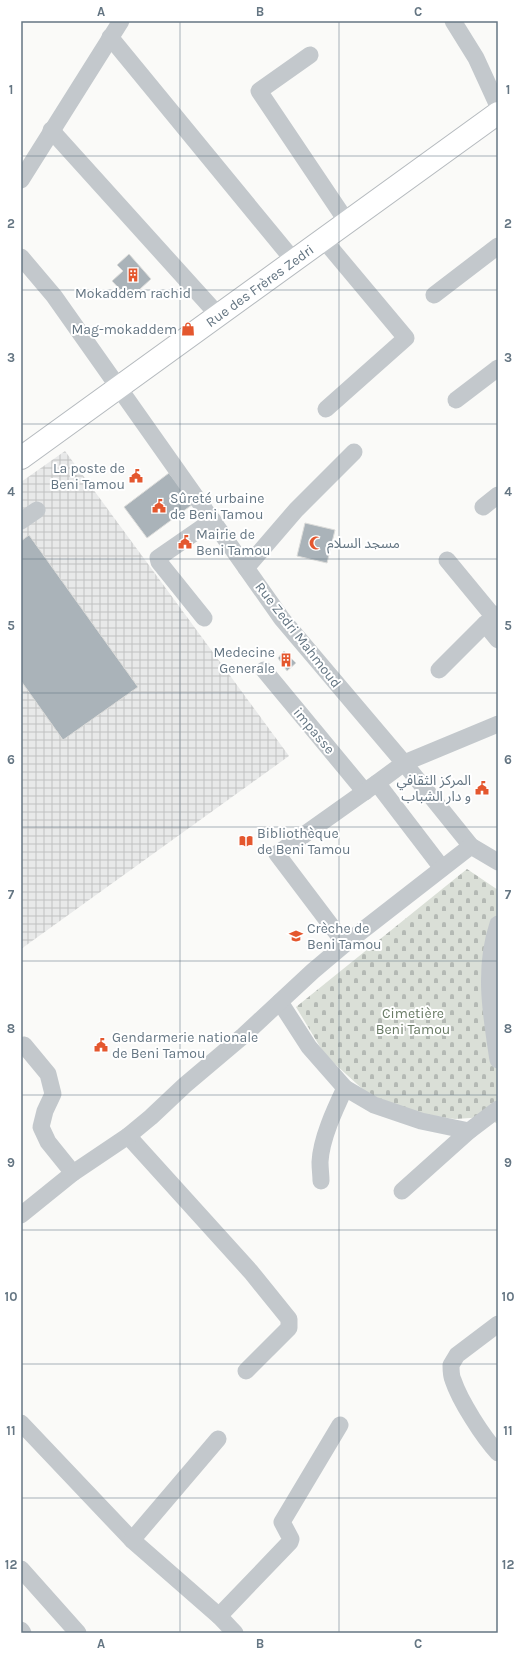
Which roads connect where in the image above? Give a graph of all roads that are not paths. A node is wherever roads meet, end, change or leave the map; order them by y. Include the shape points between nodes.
1 (120, 21) edge
2 (453, 21) edge
3 (110, 37) junction
4 (310, 55) dead end
5 (498, 106) edge
6 (498, 113) edge
7 (51, 130) junction
8 (21, 180) edge
9 (347, 222) junction
10 (324, 240) junction
11 (498, 246) edge
12 (21, 257) edge
13 (294, 261) junction
14 (434, 295) dead end
15 (218, 316) junction
16 (498, 368) edge
17 (119, 388) junction
18 (456, 400) dead end
19 (326, 410) dead end
20 (354, 452) dead end
21 (21, 458) edge
22 (498, 495) edge
23 (484, 507) dead end
24 (36, 510) dead end
25 (212, 520) junction
26 (21, 521) edge
27 (447, 560) dead end
28 (246, 568) junction
29 (204, 618) dead end
30 (492, 619) edge
31 (498, 640) edge
32 (264, 670) dead end
33 (439, 670) dead end
34 (498, 724) edge
35 (404, 763) junction
36 (371, 788) junction
37 (471, 846) junction
38 (498, 862) edge
39 (442, 868) junction
40 (498, 924) edge
41 (345, 944) junction
42 (280, 1002) junction
43 (24, 1045) dead end
44 (498, 1060) edge
45 (345, 1088) junction
46 (498, 1109) edge
47 (469, 1131) junction
48 (128, 1136) junction
49 (73, 1173) junction
50 (321, 1181) dead end
51 (402, 1191) dead end
52 (21, 1214) edge
53 (498, 1324) edge
54 (246, 1371) dead end
55 (21, 1423) edge
56 (340, 1425) dead end
57 (218, 1439) dead end
58 (498, 1453) edge
59 (132, 1540) junction
60 (22, 1572) edge
61 (219, 1616) junction
62 (21, 1630) edge
63 (23, 1633) edge
64 (78, 1633) edge
65 (235, 1633) edge

1 - 3 street
2 - 5 street via 476,58
3 - 7 street
3 - 13 street
4 - 9 street via 259,91
6 - 9 main road, Rue des Frères Zedri
7 - 8 street
7 - 15 street
9 - 10 main road, Rue des Frères Zedri
10 - 13 main road, Rue des Frères Zedri
10 - 19 street via 406,338
11 - 14 street
12 - 17 street, Rue Zedri Mahmoud via 54,296
13 - 15 main road, Rue des Frères Zedri
15 - 17 main road, Rue des Frères Zedri
16 - 18 street
17 - 21 main road, Rue des Frères Zedri
17 - 25 street, Rue Zedri Mahmoud
20 - 28 street via 296,510
22 - 23 street
24 - 26 street
25 - 28 street, Rue Zedri Mahmoud
25 - 29 street via 158,558 158,562
27 - 30 street
28 - 35 street, Rue Zedri Mahmoud via 282,619
30 - 31 street
30 - 33 street
32 - 36 street, impasse
34 - 35 street
35 - 36 street
35 - 37 street, Rue Zedri Mahmoud
36 - 39 street, impasse
36 - 41 street via 277,854
37 - 38 street, Rue Zedri Mahmoud
37 - 39 street
39 - 41 street
40 - 44 street via 490,962 488,990
41 - 42 street
42 - 45 street via 309,1047
42 - 48 street
43 - 49 street via 48,1074 53,1094 41,1127 48,1142
45 - 47 street via 374,1105 421,1121
45 - 50 street via 326,1136 320,1161
46 - 47 street
47 - 51 street
48 - 49 street
48 - 54 street via 252,1272 289,1319 289,1328
49 - 52 street
53 - 58 street via 457,1355 451,1365 453,1380 463,1401 490,1445
55 - 59 street
56 - 61 street via 282,1522 290,1542
57 - 59 street
59 - 61 street
60 - 64 street
61 - 65 street
62 - 63 street

